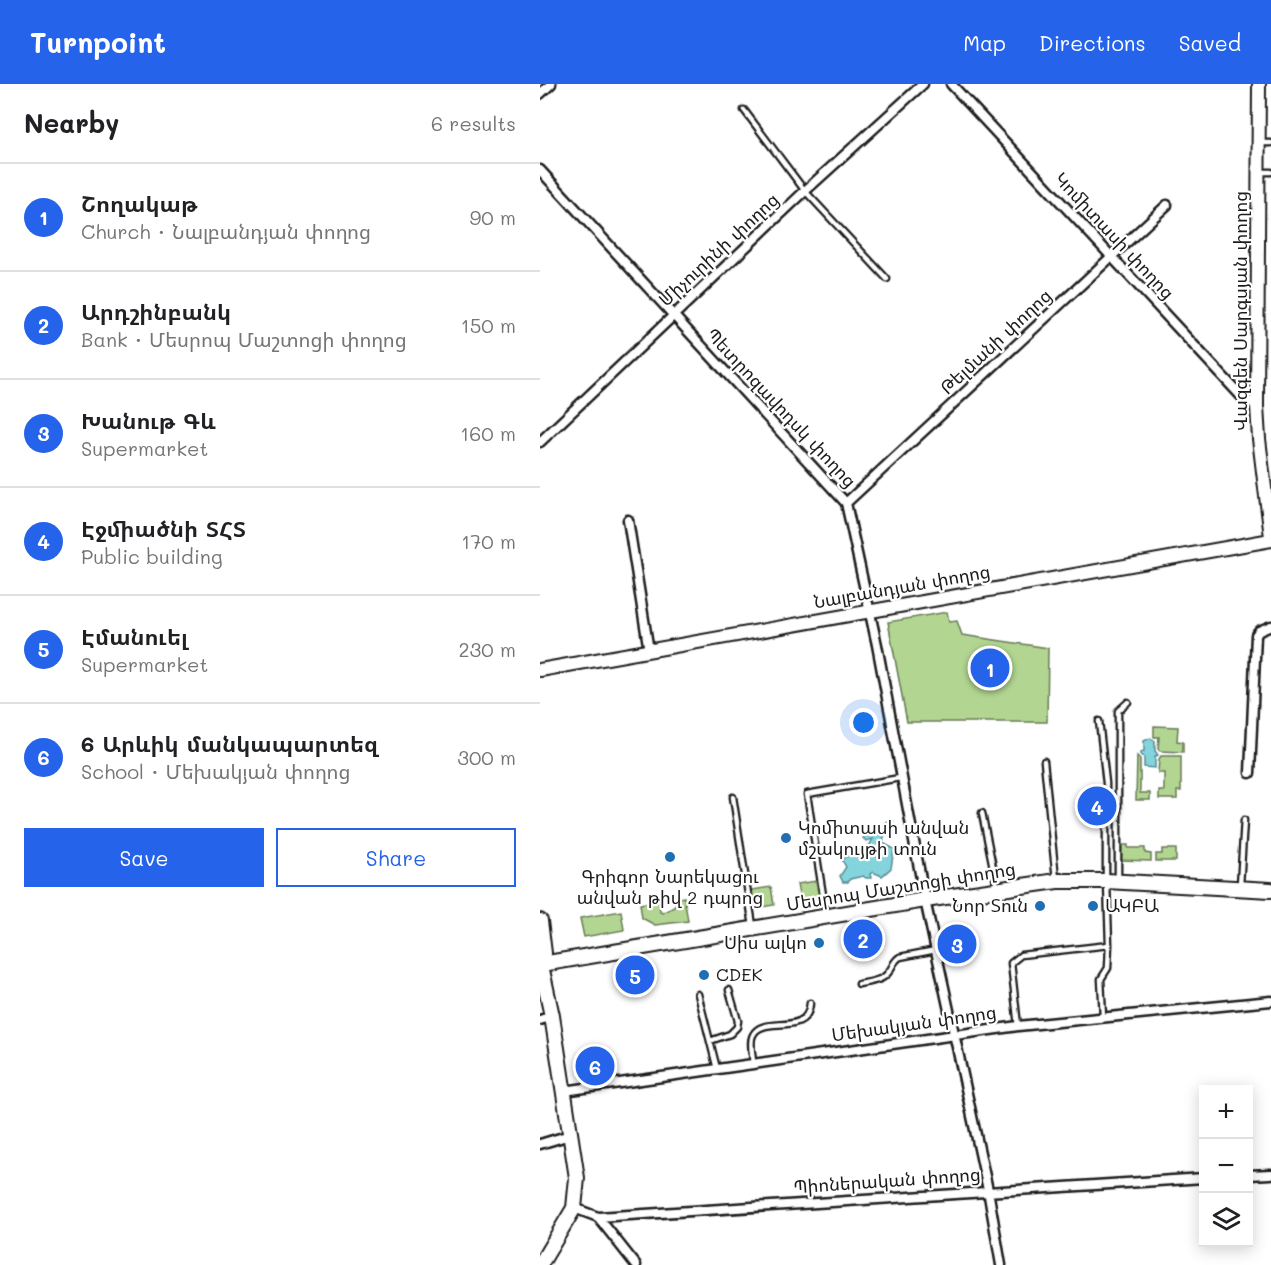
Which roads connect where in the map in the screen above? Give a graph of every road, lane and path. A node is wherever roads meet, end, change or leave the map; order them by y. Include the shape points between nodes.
1 (551, 84) edge
2 (923, 84) edge
3 (951, 84) edge
4 (1258, 84) edge
5 (540, 94) edge
6 (744, 110) dead end
7 (1265, 143) edge
8 (540, 170) edge
9 (1265, 172) edge
10 (805, 191) junction
11 (1167, 205) dead end
12 (1111, 257) junction
13 (887, 279) dead end
14 (673, 315) junction
15 (1257, 406) junction
16 (540, 442) edge
17 (846, 503) junction
18 (628, 520) dead end
19 (1271, 538) edge
20 (868, 611) junction
21 (1271, 626) edge
22 (649, 651) junction
23 (540, 670) edge
24 (1128, 702) dead end
25 (1099, 721) dead end
26 (1044, 761) dead end
27 (1250, 773) dead end
28 (900, 778) junction
29 (733, 797) dead end
30 (982, 813) dead end
31 (1244, 820) dead end
32 (1057, 881) junction
33 (1110, 882) junction
34 (1240, 888) junction
35 (997, 889) junction
36 (1271, 890) edge
37 (925, 900) junction
38 (826, 916) junction
39 (540, 921) edge
40 (754, 929) junction
41 (1109, 945) junction
42 (936, 950) junction
43 (541, 963) edge
44 (859, 984) dead end
45 (729, 990) dead end
46 (698, 994) dead end
47 (1271, 1001) edge
48 (810, 1003) dead end
49 (1103, 1017) junction
50 (546, 1018) edge
51 (1018, 1026) junction
52 (955, 1035) junction
53 (710, 1041) junction
54 (753, 1064) junction
55 (717, 1069) junction
56 (564, 1091) junction
57 (570, 1135) junction
58 (540, 1143) edge
59 (1271, 1174) edge
60 (1253, 1175) edge
61 (1199, 1178) edge
62 (988, 1190) junction
63 (574, 1208) junction
64 (598, 1217) junction
65 (540, 1265) edge
66 (636, 1265) edge
67 (1001, 1265) edge

1 - 5 street
2 - 10 street, Միչուրինի փողոց
3 - 12 street, Կոմիտասի փողոց
4 - 7 street, Վազգեն Սարգսյան փողոց
6 - 10 lane
7 - 9 street, Վազգեն Սարգսյան փողոց
8 - 14 street, Պետրոզավոդսկ փողոց
9 - 15 street, Վազգեն Սարգսյան փողոց
10 - 13 lane
10 - 14 street, Միչուրինի փողոց
11 - 12 street, Թելմանի փողոց
12 - 15 street, Կոմիտասի փողոց via 1242,398
12 - 17 street, Թելմանի փողոց
14 - 16 street, Միչուրինի փողոց
14 - 17 street, Պետրոզավոդսկ փողոց
15 - 19 street, Վազգեն Սարգսյան փողոց
17 - 20 street, Պետրոզավոդսկ փողոց
18 - 22 street
19 - 20 street, Նալբանդյան փողոց
20 - 22 street, Նալբանդյան փողոց
20 - 28 street, Պետրոզավոդսկ փողոց
21 - 27 street via 1256,635
22 - 23 street, Նալբանդյան փողոց
24 - 33 lane via 1118,711
25 - 33 lane
26 - 32 lane
28 - 37 street, Պետրոզավոդսկ փողոց
28 - 38 lane via 807,794
29 - 40 lane
30 - 35 lane
31 - 34 lane
32 - 33 main road, Մեսրոպ Մաշտոցի փողոց
32 - 35 main road, Մեսրոպ Մաշտոցի փողոց
33 - 34 main road, Մեսրոպ Մաշտոցի փողոց
33 - 41 lane
34 - 36 main road, Մեսրոպ Մաշտոցի փողոց
35 - 37 main road, Մեսրոպ Մաշտոցի փողոց
37 - 38 main road, Մեսրոպ Մաշտոցի փողոց
37 - 42 street, Պետրոզավոդսկ փողոց
38 - 40 main road, Մեսրոպ Մաշտոցի փողոց
39 - 43 main road via 544,953
40 - 43 main road, Մեսրոպ Մաշտոցի փողոց
41 - 49 lane via 1108,968 1101,979
41 - 51 lane via 1015,958 1011,963
42 - 44 lane via 900,957 881,979
42 - 52 street, Պետրոզավոդսկ փողոց
43 - 50 main road
45 - 53 lane via 737,1027
46 - 53 lane
47 - 49 street, Մեխակյան փողոց
48 - 54 lane via 810,1011 801,1021 755,1032
49 - 51 street, Մեխակյան փողոց
50 - 56 main road
51 - 52 street, Մեխակյան փողոց
52 - 54 street, Մեխակյան փողոց
52 - 62 street, Պետրոզավոդսկ փողոց
53 - 55 lane
54 - 55 street, Մեխակյան փողոց
55 - 56 street, Մեխակյան փողոց
56 - 57 main road
57 - 58 street
57 - 63 main road via 577,1178
59 - 60 street
61 - 62 street, Պիոներական փողոց
62 - 64 street, Պիոներական փողոց
62 - 67 street, Պետրոզավոդսկ փողոց
63 - 64 street, Պիոներական փողոց
63 - 65 main road
64 - 66 street

